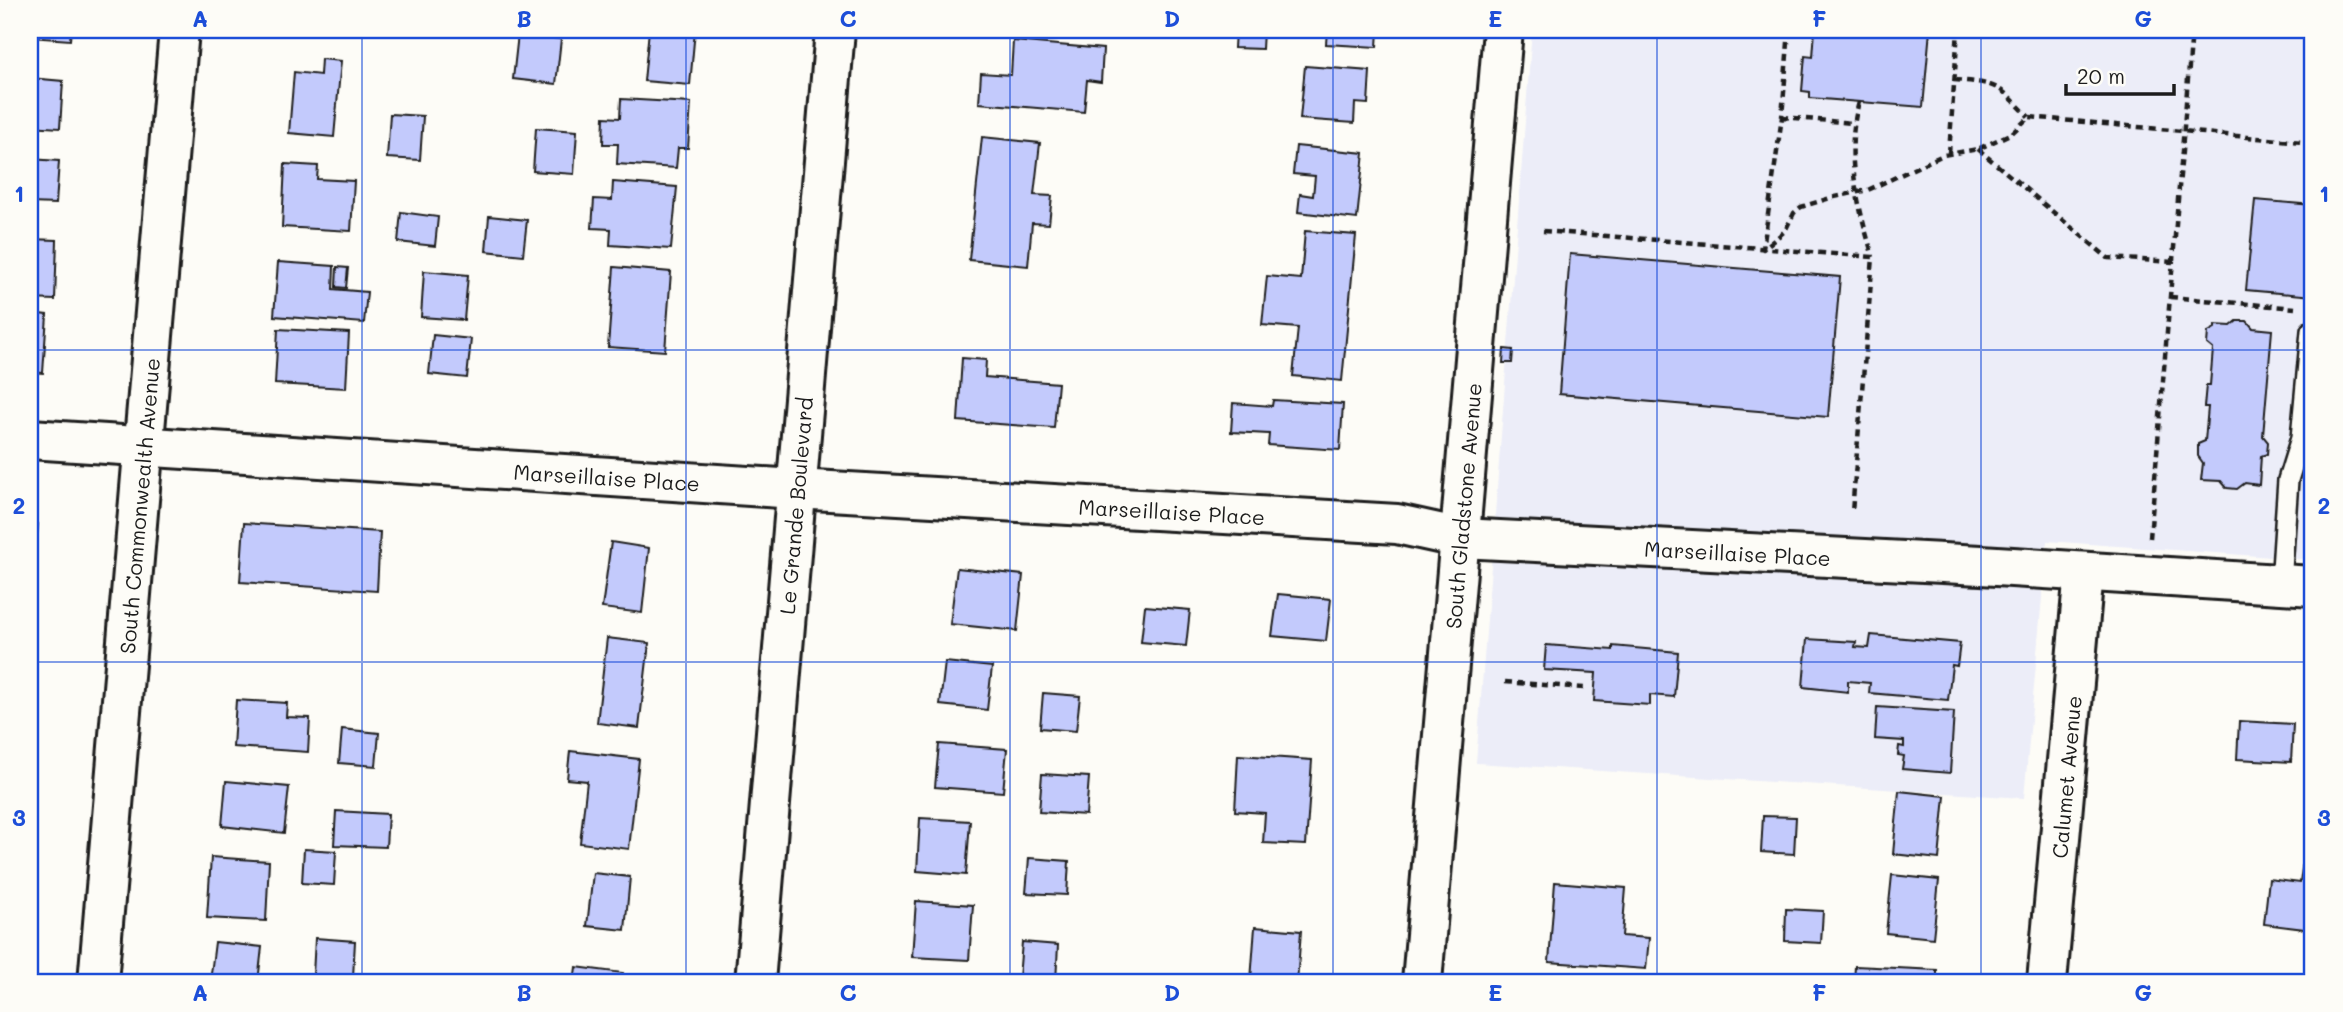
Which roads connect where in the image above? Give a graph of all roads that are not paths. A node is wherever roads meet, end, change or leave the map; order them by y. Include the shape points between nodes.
1 (179, 30) edge
2 (835, 30) edge
3 (1503, 30) edge
4 (2311, 331) dead end
5 (30, 439) edge
6 (145, 446) junction
7 (796, 489) junction
8 (1461, 538) junction
9 (2084, 572) junction
10 (2297, 585) edge
11 (98, 982) edge
12 (755, 982) edge
13 (1422, 982) edge
14 (2047, 982) edge

1 - 6 street, South Commonwealth Avenue
2 - 7 street, Le Grande Boulevard
3 - 8 street, South Gladstone Avenue
4 - 10 lane via 2301,438 2288,480
5 - 6 street, Marseillaise Place
6 - 7 street, Marseillaise Place
6 - 11 street, South Commonwealth Avenue
7 - 8 street, Marseillaise Place via 1397,524
7 - 12 street, Le Grande Boulevard
8 - 9 street, Marseillaise Place
8 - 13 street, South Gladstone Avenue
9 - 10 street, Marseillaise Place
9 - 14 street, Calumet Avenue

